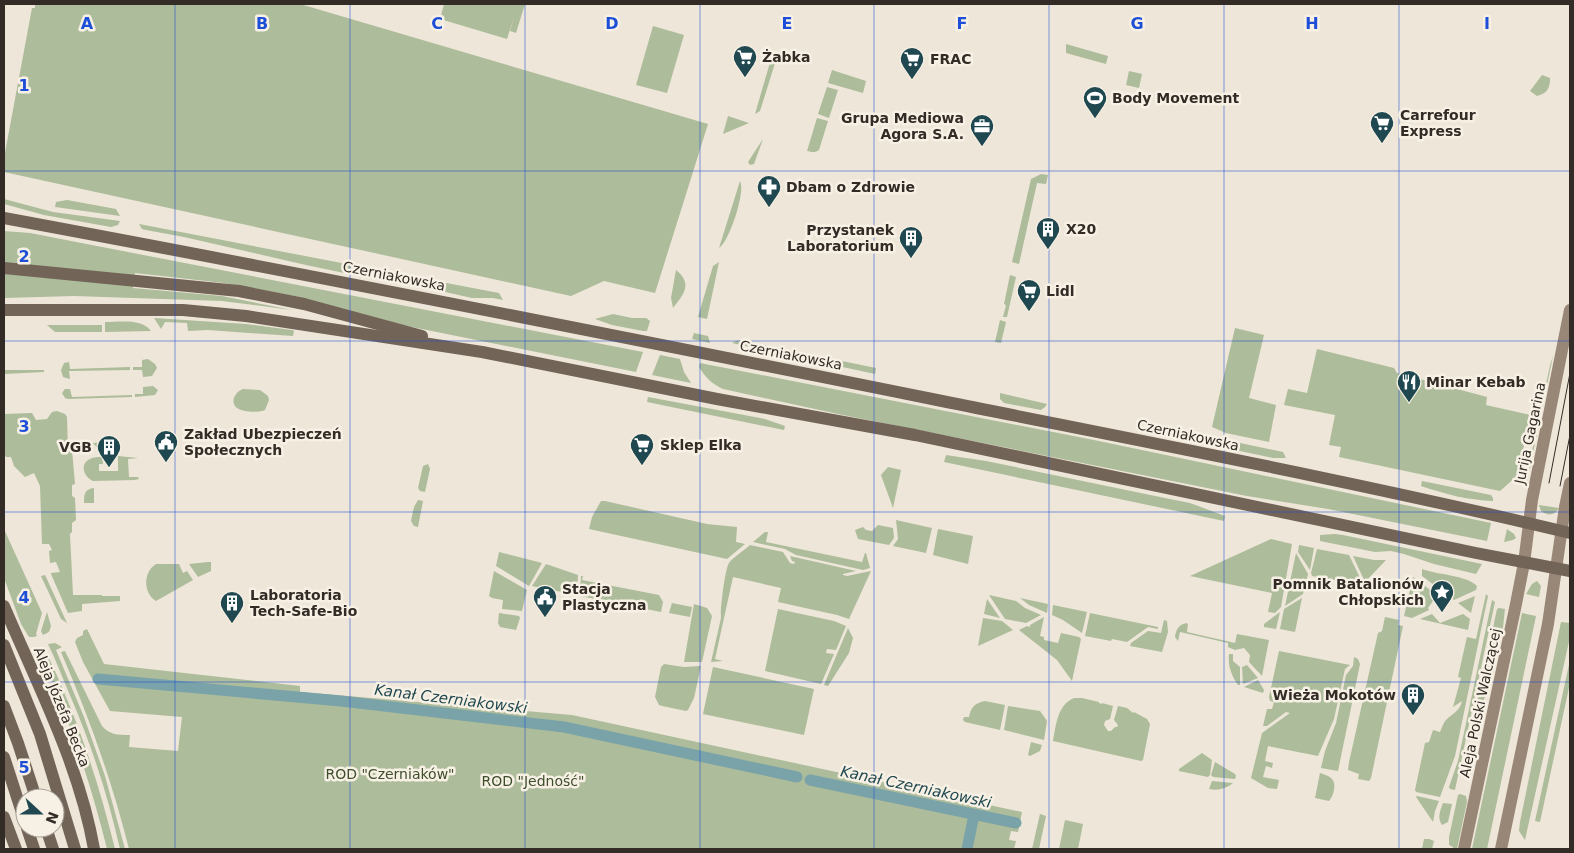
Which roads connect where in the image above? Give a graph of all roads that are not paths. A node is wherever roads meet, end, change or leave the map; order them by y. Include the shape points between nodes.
1 (4, 218) edge
2 (4, 268) edge
3 (4, 310) edge
4 (1570, 310) edge
5 (482, 352) junction
6 (1570, 483) edge
7 (1528, 522) junction
8 (1566, 532) edge
9 (1524, 562) junction
10 (1557, 569) junction
11 (1570, 571) edge
12 (4, 606) edge
13 (4, 645) edge
14 (4, 706) edge
15 (4, 757) edge
16 (33, 788) edge
17 (15, 791) edge
18 (4, 817) edge
19 (4, 822) edge
20 (10, 849) edge
21 (16, 849) edge
22 (74, 849) edge
23 (96, 849) edge
24 (1464, 849) edge
25 (1501, 849) edge

1 - 7 main road, Czerniakowska via 491,310 1058,423
2 - 5 main road via 239,291 304,304
3 - 5 main road via 183,310 246,316
4 - 7 main road, Jurija Gagarina
5 - 9 main road via 718,400 915,435
6 - 8 main road
7 - 8 main road, Czerniakowska
7 - 9 main road, Jurija Gagarina
8 - 10 main road
9 - 10 main road
9 - 24 main road, Aleja Polski Walczącej
10 - 11 main road
10 - 25 main road
12 - 23 main road, Aleja Józefa Becka via 58,728
13 - 22 main road via 40,734
14 - 16 main road
15 - 17 main road
18 - 21 main road
19 - 20 main road

